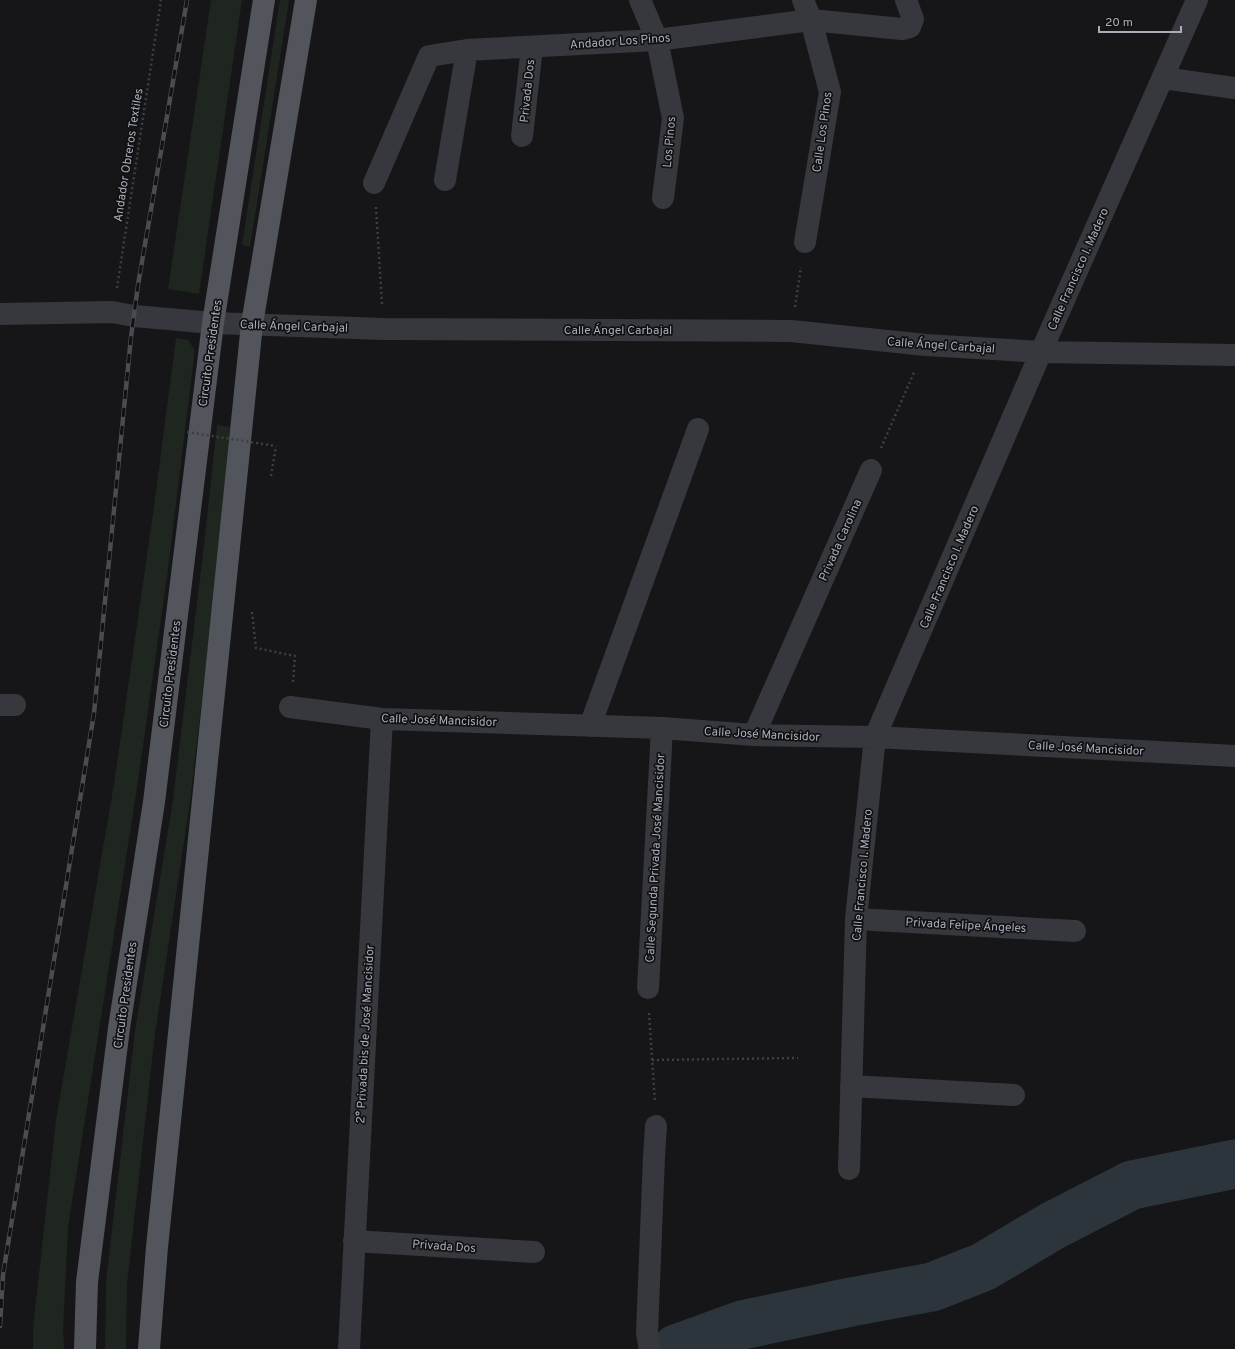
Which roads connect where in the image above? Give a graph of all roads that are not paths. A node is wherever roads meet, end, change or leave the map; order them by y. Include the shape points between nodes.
1 (264, 0) edge
2 (306, 0) edge
3 (640, 0) edge
4 (803, 0) edge
5 (906, 0) edge
6 (1197, 0) edge
7 (811, 20) junction
8 (657, 40) junction
9 (532, 46) junction
10 (467, 50) junction
11 (1163, 78) junction
12 (1235, 88) edge
13 (522, 136) dead end
14 (445, 180) dead end
15 (374, 183) road end
16 (663, 198) dead end
17 (805, 242) road end
18 (0, 314) edge
19 (213, 323) junction
20 (252, 324) junction
21 (1041, 352) junction
22 (1235, 355) edge
23 (698, 429) dead end
24 (871, 470) road end
25 (290, 707) road end
26 (382, 718) junction
27 (590, 726) junction
28 (662, 728) junction
29 (754, 735) junction
30 (875, 737) junction
31 (1235, 756) edge
32 (856, 919) junction
33 (1075, 931) dead end
34 (648, 988) road end
35 (851, 1086) junction
36 (1014, 1095) dead end
37 (656, 1126) road end
38 (849, 1169) dead end
39 (354, 1241) junction
40 (534, 1252) dead end
41 (649, 1341) edge
42 (85, 1349) edge
43 (150, 1349) edge
44 (349, 1349) edge

1 - 19 main road, Circuito Presidentes
2 - 20 main road
3 - 8 street
4 - 7 street, Calle Los Pinos
5 - 7 street, Andador Los Pinos via 913,19 910,27 902,29
6 - 11 street, Calle Francisco I. Madero
7 - 8 street, Andador Los Pinos
7 - 17 street, Calle Los Pinos via 830,92
8 - 9 street, Andador Los Pinos
8 - 16 street, Los Pinos via 673,118
9 - 10 street, Andador Los Pinos
9 - 13 street, Privada Dos
10 - 14 street
10 - 15 street, Andador Los Pinos via 429,56
11 - 12 street
11 - 21 street, Calle Francisco I. Madero
18 - 19 street, Calle Ángel Carbajal via 113,312
19 - 20 street, Calle Ángel Carbajal
19 - 42 main road, Circuito Presidentes via 154,802 119,1028 87,1282
20 - 21 street, Calle Ángel Carbajal via 384,329 791,331 926,345
20 - 43 main road via 157,1247
21 - 22 street, Calle Ángel Carbajal
21 - 30 street, Calle Francisco I. Madero
23 - 27 street
24 - 29 street, Privada Carolina
25 - 26 street, Calle José Mancisidor
26 - 27 street, Calle José Mancisidor
26 - 39 street, 2° Privada bis de José Mancisidor
27 - 28 street, Calle José Mancisidor
28 - 29 street, Calle José Mancisidor
28 - 34 street, Calle Segunda Privada José Mancisidor
29 - 30 street, Calle José Mancisidor
30 - 31 street, Calle José Mancisidor
30 - 32 street, Calle Francisco I. Madero
32 - 33 street, Privada Felipe Ángeles
32 - 35 street, Calle Francisco I. Madero
35 - 36 street
35 - 38 street, Calle Francisco I. Madero
37 - 41 street
39 - 40 street, Privada Dos
39 - 44 street, 2° Privada bis de José Mancisidor

